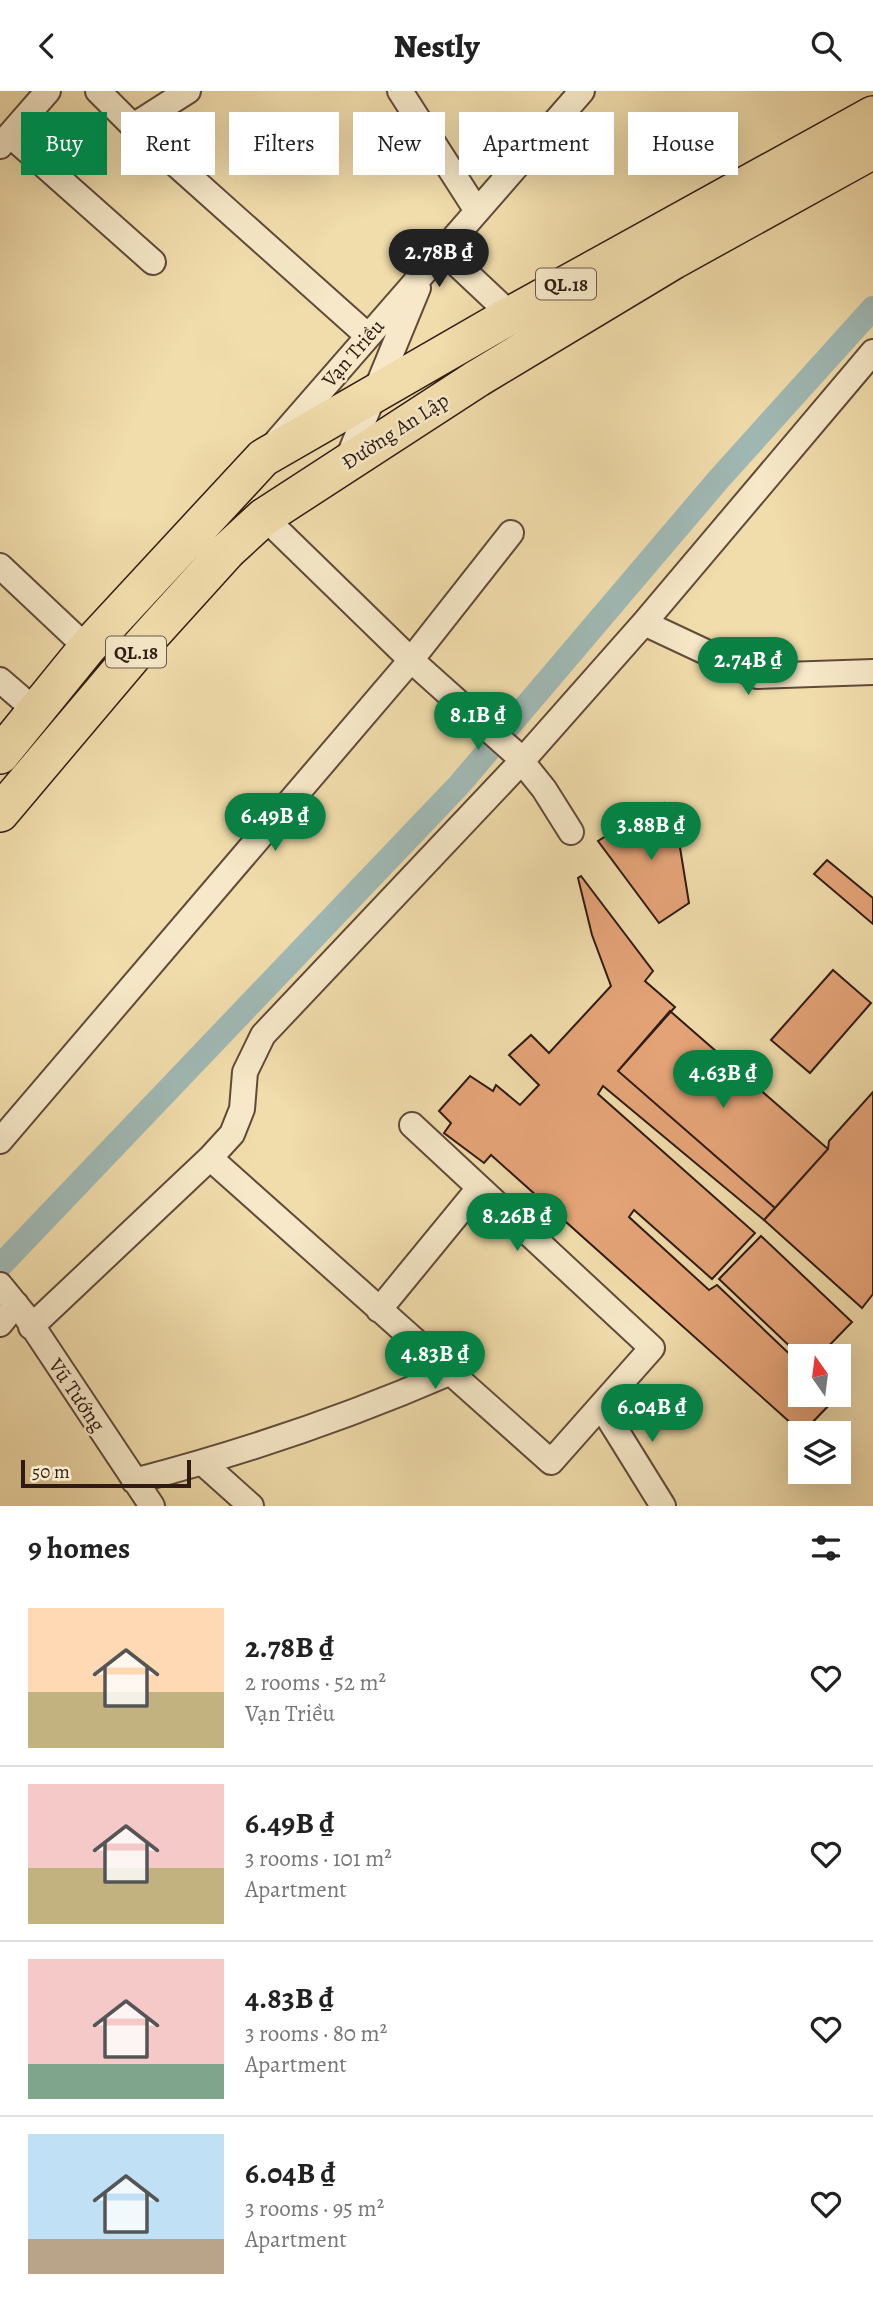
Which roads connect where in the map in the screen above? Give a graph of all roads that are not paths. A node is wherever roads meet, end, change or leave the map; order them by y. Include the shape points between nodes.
1 (48, 91) edge
2 (98, 91) edge
3 (188, 91) edge
4 (400, 91) edge
5 (582, 91) edge
6 (155, 112) edge
7 (121, 114) edge
8 (873, 115) edge
9 (5, 141) edge
10 (873, 150) edge
11 (188, 175) edge
12 (477, 211) junction
13 (442, 250) junction
14 (153, 262) dead end
15 (426, 269) junction
16 (511, 315) junction
17 (368, 336) junction
18 (873, 352) edge
19 (373, 394) junction
20 (263, 458) junction
21 (346, 463) junction
22 (274, 510) junction
23 (511, 533) dead end
24 (0, 566) edge
25 (643, 623) junction
26 (87, 647) junction
27 (411, 660) junction
28 (873, 672) edge
29 (0, 680) edge
30 (36, 711) junction
31 (0, 755) edge
32 (518, 757) junction
33 (0, 813) edge
34 (571, 832) dead end
35 (412, 1125) dead end
36 (0, 1141) edge
37 (210, 1158) junction
38 (479, 1188) junction
39 (7, 1293) edge
40 (379, 1310) junction
41 (0, 1324) edge
42 (31, 1327) junction
43 (449, 1373) junction
44 (601, 1406) junction
45 (203, 1463) junction
46 (142, 1497) edge
47 (251, 1506) edge
48 (663, 1506) edge

1 - 9 street
2 - 7 street
3 - 6 street
4 - 12 street
5 - 12 street, Vạn Triều
8 - 16 highway, Đường An Lập / QL.18
9 - 14 street
10 - 21 highway, Đường An Lập / QL.18 via 674,260
11 - 17 street
12 - 13 street, Vạn Triều
13 - 15 street, Vạn Triều
13 - 16 street
15 - 17 street, Vạn Triều
15 - 19 street
16 - 19 highway, Đường An Lập / QL.18
17 - 20 street, Vạn Triều
18 - 25 street
19 - 20 highway, Đường An Lập / QL.18
19 - 21 street
20 - 22 highway
20 - 26 highway, Đường An Lập / QL.18
21 - 22 highway, Đường An Lập / QL.18
22 - 27 street
22 - 33 highway, Đường An Lập / QL.18 via 227,551 141,646
23 - 27 street
24 - 26 street
25 - 28 street via 757,676
25 - 32 street
26 - 30 highway, Đường An Lập / QL.18
27 - 32 street
27 - 36 street
29 - 30 street
30 - 31 highway, Đường An Lập / QL.18
32 - 34 street
32 - 37 street via 263,1035 245,1072 243,1109 232,1134
35 - 38 street
37 - 40 street
37 - 42 street
38 - 40 street
38 - 44 street via 652,1348
39 - 41 street
39 - 42 street, Vũ Tướng
40 - 43 street
42 - 46 street, Vũ Tướng
43 - 44 street via 551,1462
43 - 45 street via 390,1399
44 - 48 street
45 - 46 street
45 - 47 street

